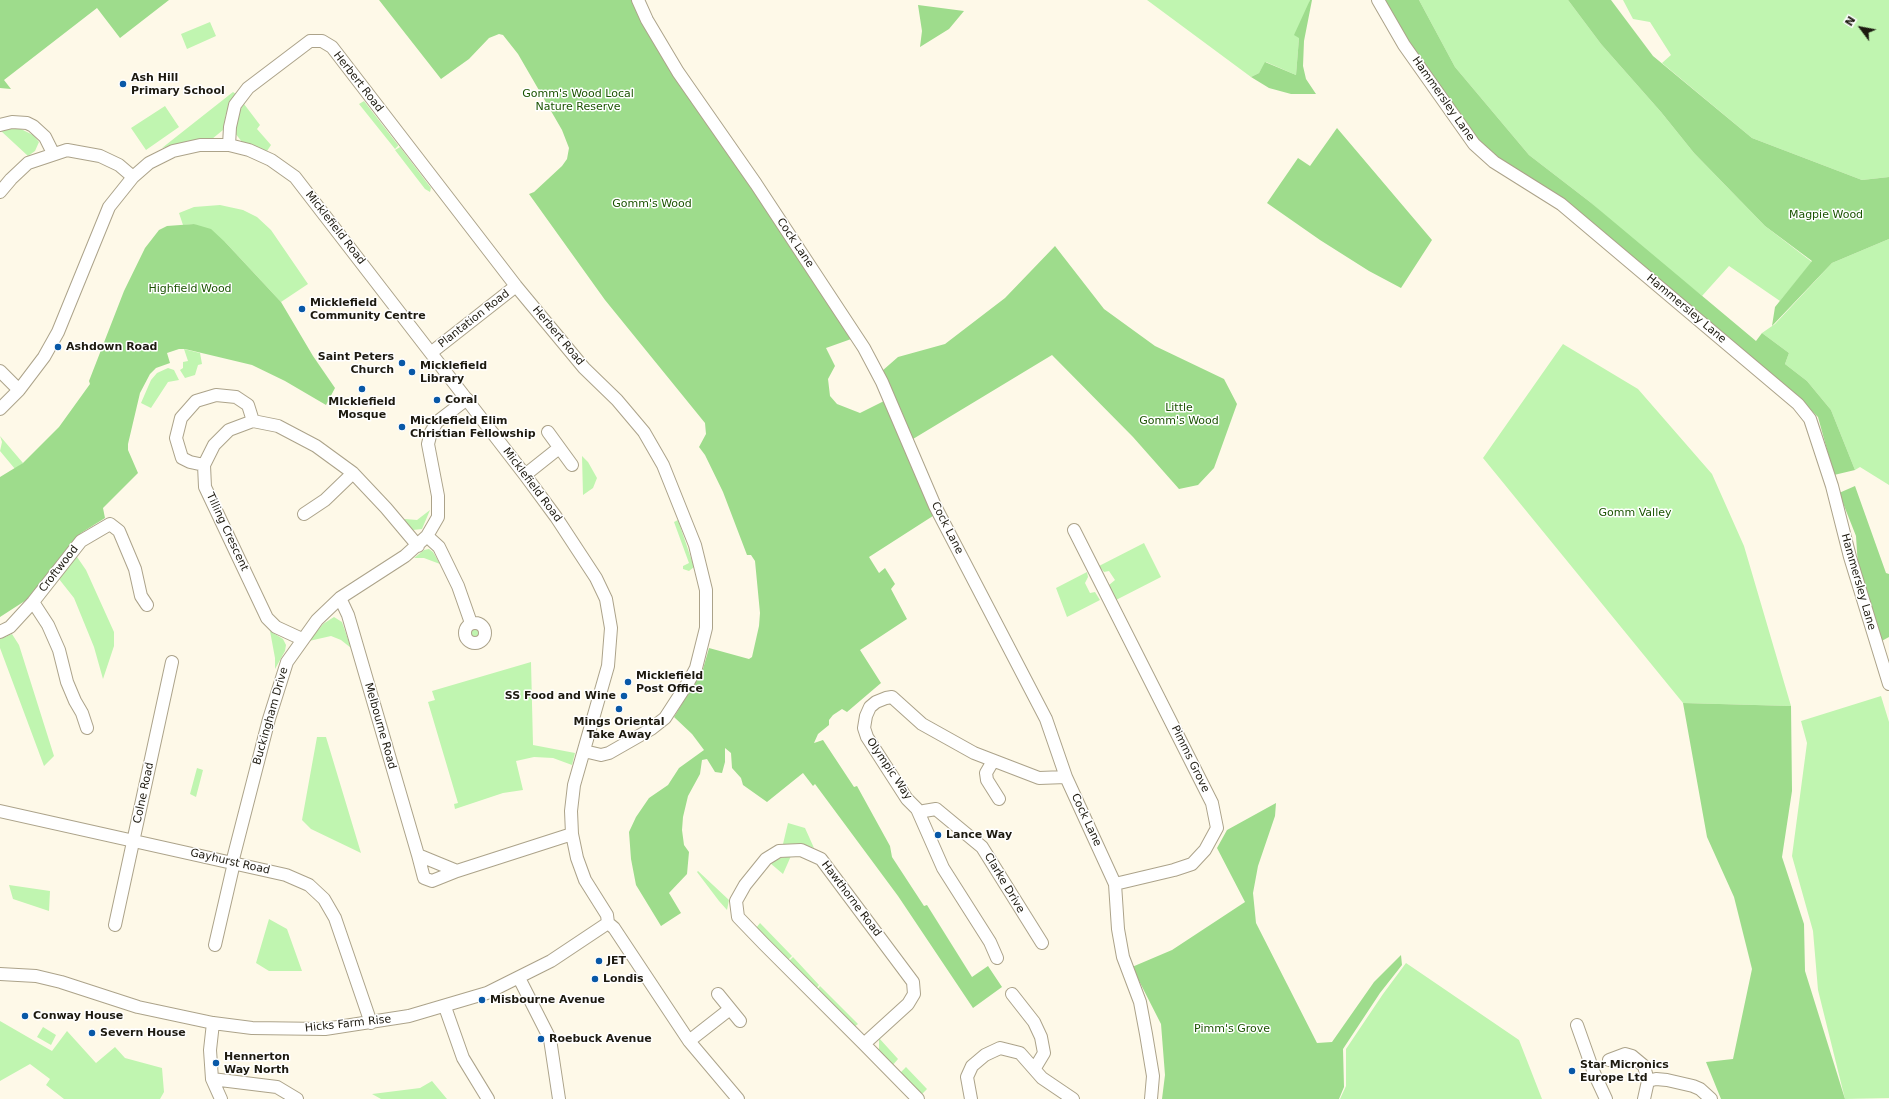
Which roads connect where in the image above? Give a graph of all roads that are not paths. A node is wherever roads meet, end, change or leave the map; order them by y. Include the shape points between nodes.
1 (638, 0) edge
2 (1378, 0) edge
3 (0, 125) edge
4 (229, 145) junction
5 (53, 153) junction
6 (133, 176) junction
7 (0, 192) edge
8 (516, 286) junction
9 (432, 352) junction
10 (0, 371) edge
11 (19, 390) junction
12 (467, 399) junction
13 (0, 409) edge
14 (253, 421) junction
15 (548, 432) dead end
16 (559, 448) junction
17 (204, 465) junction
18 (572, 465) dead end
19 (352, 474) junction
20 (525, 475) junction
21 (304, 514) dead end
22 (1074, 530) dead end
23 (427, 536) junction
24 (418, 546) junction
25 (340, 598) junction
26 (33, 602) junction
27 (147, 605) dead end
28 (471, 623) dead end
29 (0, 632) edge
30 (302, 639) junction
31 (172, 662) dead end
32 (1889, 684) edge
33 (87, 728) dead end
34 (584, 751) junction
35 (993, 761) junction
36 (1066, 777) junction
37 (999, 799) dead end
38 (0, 811) edge
39 (920, 813) junction
40 (572, 834) junction
41 (133, 840) junction
42 (418, 855) junction
43 (233, 863) junction
44 (457, 871) junction
45 (1115, 884) junction
46 (608, 923) junction
47 (115, 925) dead end
48 (1042, 943) dead end
49 (215, 945) dead end
50 (997, 958) dead end
51 (0, 974) edge
52 (519, 978) junction
53 (718, 994) dead end
54 (1012, 994) dead end
55 (445, 1007) junction
56 (730, 1009) junction
57 (740, 1021) dead end
58 (213, 1023) junction
59 (371, 1023) junction
60 (1577, 1025) dead end
61 (689, 1041) junction
62 (864, 1044) junction
63 (1609, 1060) dead end
64 (1035, 1068) junction
65 (212, 1079) junction
66 (1648, 1081) junction
67 (221, 1099) edge
68 (297, 1099) edge
69 (488, 1099) edge
70 (559, 1099) edge
71 (738, 1099) edge
72 (918, 1099) edge
73 (971, 1099) edge
74 (1074, 1099) edge
75 (1152, 1099) edge
76 (1606, 1099) edge
77 (1644, 1099) edge
78 (1711, 1099) edge

1 - 36 street, Cock Lane via 674,66 756,184 864,348 882,382 936,506 1046,719
2 - 32 street, Hammersley Lane via 1404,44 1474,144 1494,162 1561,204 1798,404 1810,419
3 - 5 street via 12,122 27,123 42,134
4 - 6 street, Micklefield Road via 200,145 173,151 149,163
4 - 8 street, Herbert Road via 235,105 248,88 310,41 322,42 332,47
4 - 9 street, Micklefield Road via 271,160 295,177
5 - 6 street via 67,150 100,156 119,165
5 - 7 street via 28,163
6 - 11 street, Micklefield Road via 109,207 55,338
8 - 9 street, Plantation Road
8 - 34 street, Herbert Road via 584,368 617,400 644,432 663,465 687,522 706,590 707,619 700,658 669,713 651,729 609,753 601,755
9 - 12 street, Micklefield Road
10 - 11 street
11 - 13 street, Micklefield Road
12 - 20 street, Micklefield Road
12 - 23 street, Buckingham Drive via 437,422 431,432 428,444 438,517
14 - 17 street, Tilling Crescent via 229,430 214,445
14 - 17 street via 248,405 236,397 216,395 196,401 181,418 176,438 182,458
14 - 19 street via 278,426 316,446
15 - 16 street
16 - 18 street
16 - 20 street
17 - 30 street, Tilling Crescent via 205,487 267,618 276,627
19 - 21 street via 325,500
19 - 24 street via 386,508
20 - 34 street, Micklefield Road via 585,560 606,599 611,628 608,666
22 - 45 street, Pimms Grove via 1212,802 1217,828 1205,850 1192,864
23 - 24 street, Buckingham Drive
23 - 28 street via 439,547 458,586
24 - 25 street, Buckingham Drive
25 - 30 street, Buckingham Drive
25 - 42 street, Melbourne Road via 348,615
26 - 27 street, Croftwood via 81,541 110,524 119,531 135,569 141,596
26 - 29 street, Croftwood via 10,627
26 - 33 street via 48,625 59,650 67,682
30 - 43 street, Buckingham Drive via 287,662 279,682
31 - 41 street, Colne Road
34 - 40 street, Micklefield Road via 574,784
35 - 36 street, Olympic Way via 1039,778
35 - 37 street via 986,773 987,780
35 - 39 street, Olympic Way via 922,724 892,697 876,702 866,716 866,735 906,799
36 - 45 street, Cock Lane
38 - 41 street, Gayhurst Road
39 - 48 street, Clarke Drive via 936,809 982,847
39 - 50 street, Olympic Way via 943,868 990,942
40 - 44 street, Melbourne Road
40 - 46 street, Micklefield Road via 585,880 607,915
41 - 43 street, Gayhurst Road
41 - 47 street, Colne Road
42 - 44 street
42 - 44 street, Melbourne Road via 424,878 432,881
43 - 49 street, Buckingham Drive
43 - 59 street, Gayhurst Road via 286,875 309,885 324,899 335,918
45 - 75 street, Cock Lane via 1123,956 1140,1002 1146,1034 1153,1076
46 - 52 street, Hicks Farm Rise via 551,961
46 - 61 street, Micklefield Road via 614,928
51 - 58 street, Hicks Farm Rise via 36,976 138,1007
52 - 55 street, Hicks Farm Rise via 487,993
52 - 70 street via 550,1039
53 - 56 street
54 - 64 street via 1034,1022 1041,1037 1044,1053
55 - 59 street, Hicks Farm Rise
55 - 69 street via 463,1058
56 - 57 street
56 - 61 street
58 - 59 street, Hicks Farm Rise via 288,1029 325,1029
58 - 65 street via 210,1050
60 - 76 street
61 - 71 street, Micklefield Road
62 - 62 street, Hawthorne Road via 908,1004 914,994 913,982 821,859 801,850 779,852 766,859 745,885 736,901 738,917
62 - 72 street, Hawthorne Road
63 - 66 street via 1625,1054 1632,1056 1644,1066
64 - 73 street via 1014,1050 1000,1048 990,1052 979,1059 968,1073
64 - 74 street via 1042,1078
65 - 67 street
65 - 68 street via 277,1087
66 - 77 street
66 - 78 street via 1667,1080 1693,1086

